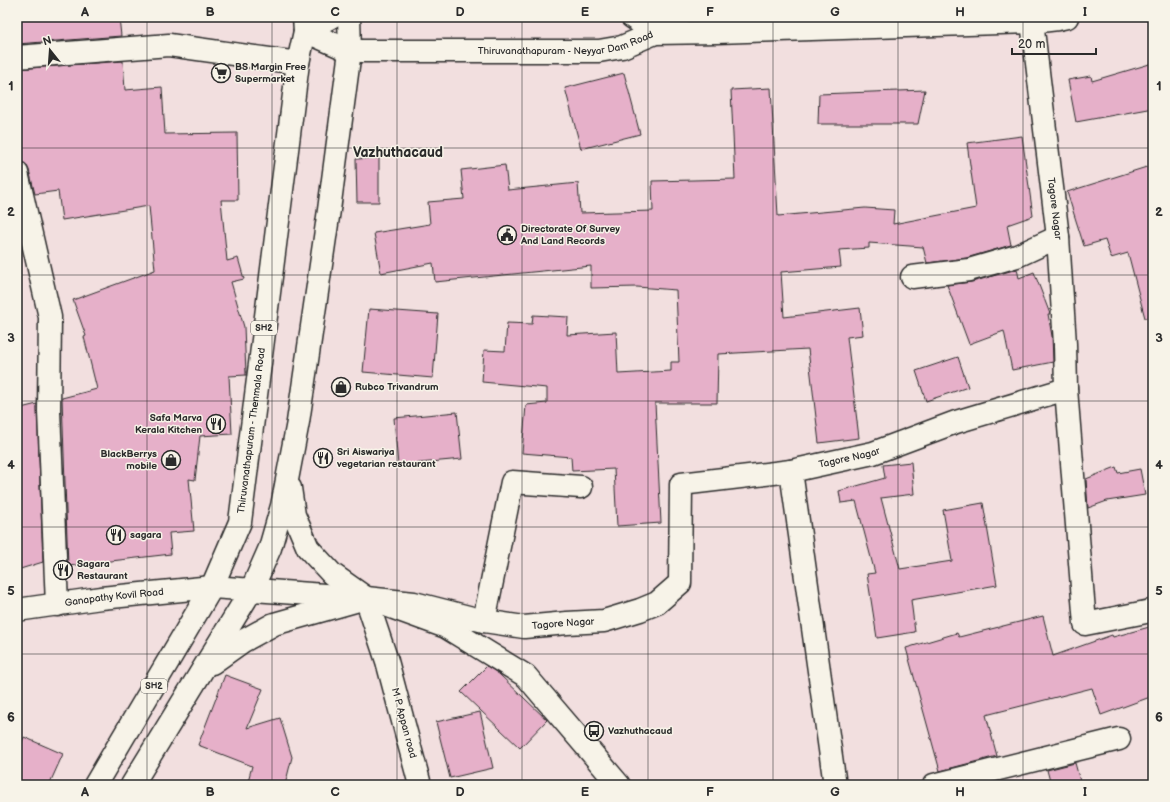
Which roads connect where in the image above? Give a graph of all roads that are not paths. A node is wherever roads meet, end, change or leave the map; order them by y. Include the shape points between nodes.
1 (331, 17) edge
2 (350, 17) edge
3 (1067, 17) edge
4 (1032, 22) junction
5 (642, 23) edge
6 (304, 24) edge
7 (706, 24) edge
8 (350, 52) junction
9 (17, 57) edge
10 (298, 63) junction
11 (17, 173) edge
12 (1058, 237) junction
13 (912, 277) dead end
14 (1066, 389) junction
15 (791, 471) junction
16 (288, 477) junction
17 (582, 487) dead end
18 (212, 588) junction
19 (252, 589) junction
20 (366, 598) junction
21 (57, 605) junction
22 (17, 610) edge
23 (1151, 610) dead end
24 (484, 621) junction
25 (204, 668) junction
26 (1119, 739) dead end
27 (95, 785) edge
28 (132, 785) edge
29 (420, 785) edge
30 (620, 785) edge
31 (835, 785) edge
32 (934, 785) edge

1 - 6 main road
2 - 8 main road
3 - 4 main road, Thiruvanathapuram - Neyyar Dam Road
4 - 7 main road, Thiruvanathapuram - Neyyar Dam Road
4 - 12 main road, Tagore Nagar
5 - 7 main road, Thiruvanathapuram - Neyyar Dam Road
5 - 8 main road, Thiruvanathapuram - Neyyar Dam Road via 622,47 599,51
6 - 8 main road
6 - 10 main road, Thiruvanathapuram - Thenmala Road / SH2
8 - 16 main road via 328,218
9 - 10 main road via 169,45
10 - 18 main road, Thiruvanathapuram - Thenmala Road / SH2 via 240,522
11 - 21 main road via 50,316 49,411
12 - 13 main road via 1016,256 969,270
12 - 14 main road, Tagore Nagar
14 - 15 main road, Tagore Nagar via 956,422 873,453
14 - 23 main road via 1085,624
15 - 24 main road, Tagore Nagar via 681,484 680,583 657,603 604,621 524,628
15 - 31 main road
16 - 19 main road via 270,548
16 - 20 main road via 294,514 308,548 332,574
17 - 24 main road via 512,482
18 - 19 main road, Ganapathy Kovil Road
18 - 21 main road, Ganapathy Kovil Road via 100,598
18 - 27 main road, Thiruvanathapuram - Thenmala Road / SH2
19 - 20 main road, Ganapathy Kovil Road
19 - 25 main road
20 - 24 main road, Tagore Nagar via 414,603
20 - 25 main road via 274,624 243,641
20 - 29 main road, M P Appan road via 387,661
20 - 30 main road via 446,627 526,676
21 - 22 main road, Ganapathy Kovil Road
25 - 28 main road
26 - 32 main road

